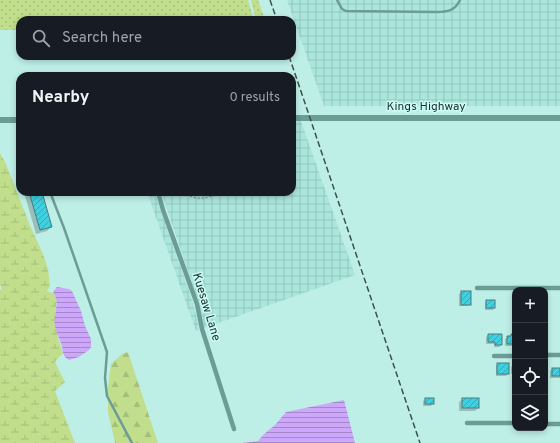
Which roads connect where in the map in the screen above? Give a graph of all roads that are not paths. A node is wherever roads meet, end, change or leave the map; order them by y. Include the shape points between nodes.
1 (337, 0) edge
2 (460, 0) edge
3 (296, 118) edge
4 (560, 118) edge
5 (0, 120) edge
6 (16, 120) edge
7 (52, 196) edge
8 (159, 196) edge
9 (477, 288) dead end
10 (560, 288) edge
11 (548, 355) edge
12 (560, 355) edge
13 (494, 356) dead end
14 (512, 356) edge
15 (467, 423) dead end
16 (512, 424) edge
17 (548, 424) edge
18 (560, 424) edge
19 (234, 429) dead end
20 (132, 443) edge

1 - 2 lane via 346,12 448,12 454,9
3 - 4 street, Kings Highway
5 - 6 street
7 - 20 lane via 107,352 107,396
8 - 19 street, Kuesaw Lane via 196,304
9 - 10 street
11 - 12 street
13 - 14 street
15 - 16 street
17 - 18 street

